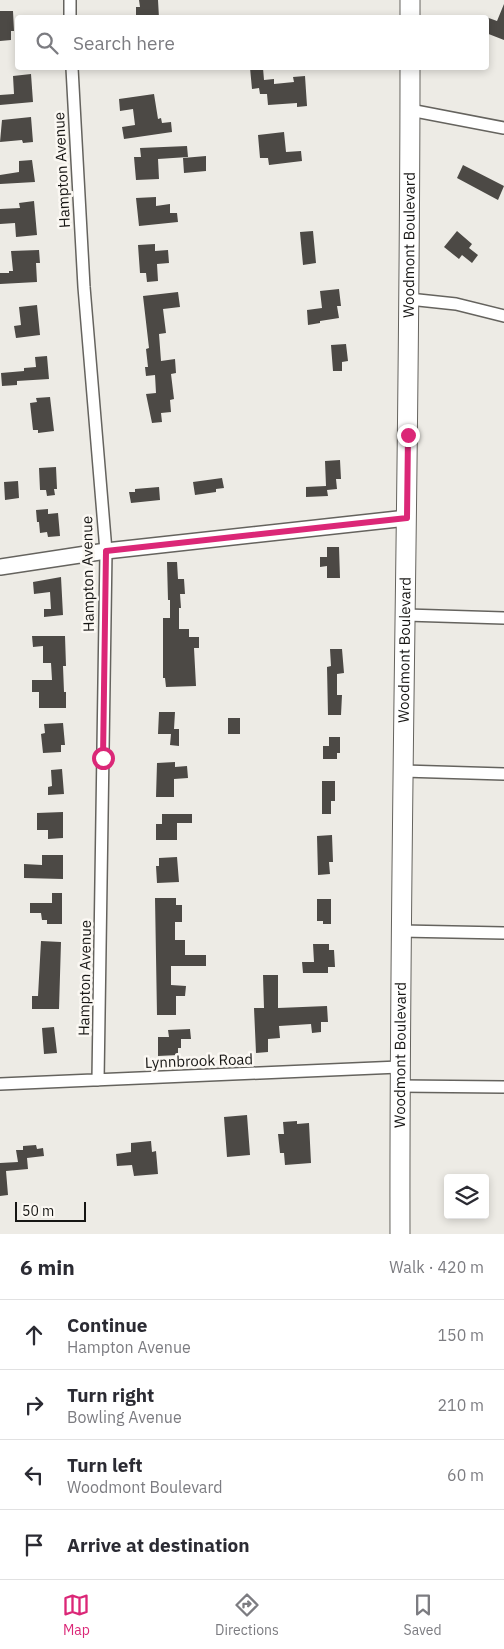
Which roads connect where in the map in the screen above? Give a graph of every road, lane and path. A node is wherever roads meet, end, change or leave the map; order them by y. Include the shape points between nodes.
1 (70, 0) edge
2 (410, 0) edge
3 (70, 15) edge
4 (410, 15) edge
5 (72, 70) edge
6 (410, 70) edge
7 (410, 110) junction
8 (504, 128) edge
9 (409, 299) junction
10 (504, 316) edge
11 (407, 518) junction
12 (106, 551) junction
13 (0, 567) edge
14 (406, 615) junction
15 (504, 618) edge
16 (403, 771) junction
17 (504, 774) edge
18 (402, 931) junction
19 (504, 933) edge
20 (399, 1067) junction
21 (98, 1080) junction
22 (0, 1084) edge
23 (399, 1086) junction
24 (504, 1087) edge
25 (400, 1234) edge

1 - 3 street
2 - 4 main road
5 - 12 street, Hampton Avenue via 84,287
6 - 7 main road, Woodmont Boulevard
7 - 8 street
7 - 9 main road, Woodmont Boulevard
9 - 10 street via 456,304
9 - 11 main road, Woodmont Boulevard
11 - 12 street
11 - 14 main road, Woodmont Boulevard
12 - 13 street
12 - 21 street, Hampton Avenue
14 - 15 street
14 - 16 main road, Woodmont Boulevard
16 - 17 street
16 - 18 main road, Woodmont Boulevard
18 - 19 street
18 - 20 main road, Woodmont Boulevard
20 - 21 street, Lynnbrook Road
20 - 23 main road, Woodmont Boulevard
21 - 22 street, Lynnbrook Road
23 - 24 street
23 - 25 main road, Woodmont Boulevard

